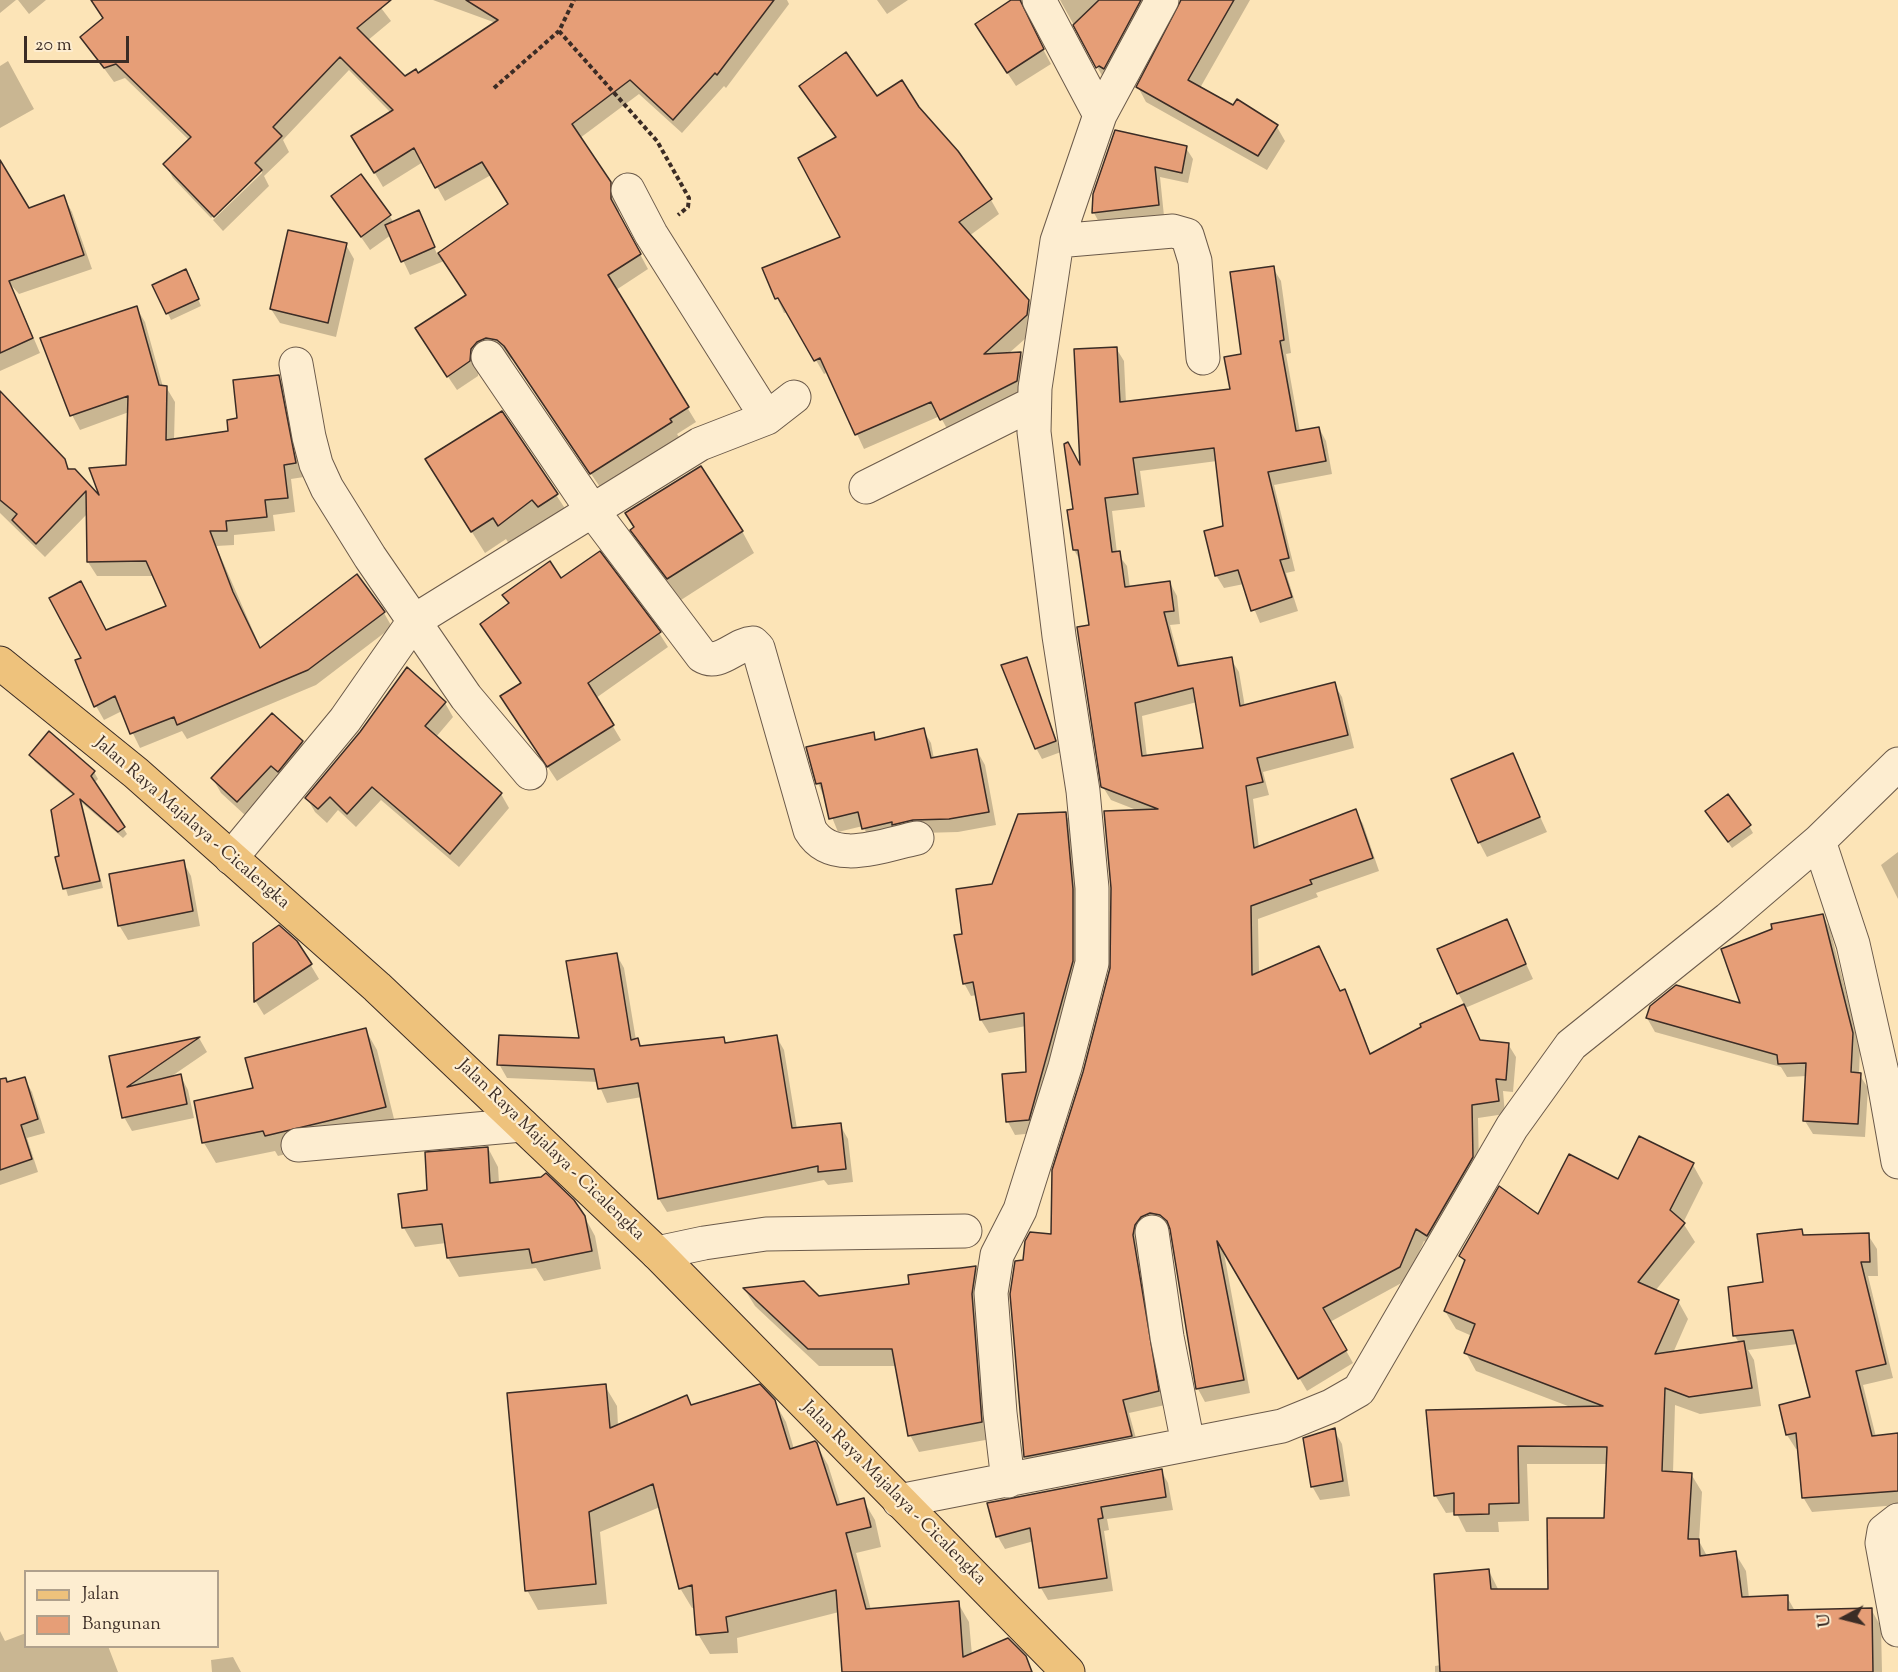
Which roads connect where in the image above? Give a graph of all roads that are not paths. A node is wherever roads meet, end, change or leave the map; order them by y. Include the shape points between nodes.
1 (1039, 0) edge
2 (1161, 0) edge
3 (1100, 115) junction
4 (628, 190) dead end
5 (1057, 242) junction
6 (488, 357) dead end
7 (1203, 358) dead end
8 (296, 364) dead end
9 (794, 397) dead end
10 (1034, 403) junction
11 (767, 418) junction
12 (866, 488) dead end
13 (592, 510) junction
14 (414, 621) junction
15 (0, 663) edge
16 (1898, 764) edge
17 (530, 773) dead end
18 (917, 838) dead end
19 (1819, 841) junction
20 (231, 858) junction
21 (522, 1125) junction
22 (298, 1145) dead end
23 (1898, 1162) edge
24 (964, 1232) dead end
25 (1152, 1232) dead end
26 (657, 1253) junction
27 (1188, 1444) junction
28 (1008, 1481) junction
29 (899, 1501) junction
30 (1898, 1520) edge
31 (1898, 1630) edge
32 (1068, 1672) edge

1 - 3 street
2 - 3 street
3 - 5 street
4 - 11 street via 651,234
5 - 7 street via 1173,231 1187,235 1195,261
5 - 10 street
6 - 13 street
8 - 14 street via 316,464 351,527
9 - 11 street
10 - 12 street
10 - 28 street via 1034,432 1059,636 1083,791 1092,888 1092,963 1065,1067 1020,1210 997,1256 991,1293
11 - 13 street via 700,444
13 - 14 street
13 - 18 street via 702,656 719,659 747,643 758,648 816,840 841,852
14 - 17 street via 466,697
14 - 20 street via 345,720
15 - 20 main road, Jalan Raya Majalaya - Cicalengka via 136,773
16 - 19 street
19 - 23 street via 1853,944
19 - 27 street via 1570,1046 1512,1127 1359,1390 1282,1426
20 - 21 main road, Jalan Raya Majalaya - Cicalengka via 377,987
21 - 22 street
21 - 26 main road, Jalan Raya Majalaya - Cicalengka
24 - 26 street via 766,1234
25 - 27 street
26 - 29 main road, Jalan Raya Majalaya - Cicalengka
27 - 28 street
28 - 29 street
29 - 32 main road, Jalan Raya Majalaya - Cicalengka
30 - 31 street via 1884,1531 1882,1543

